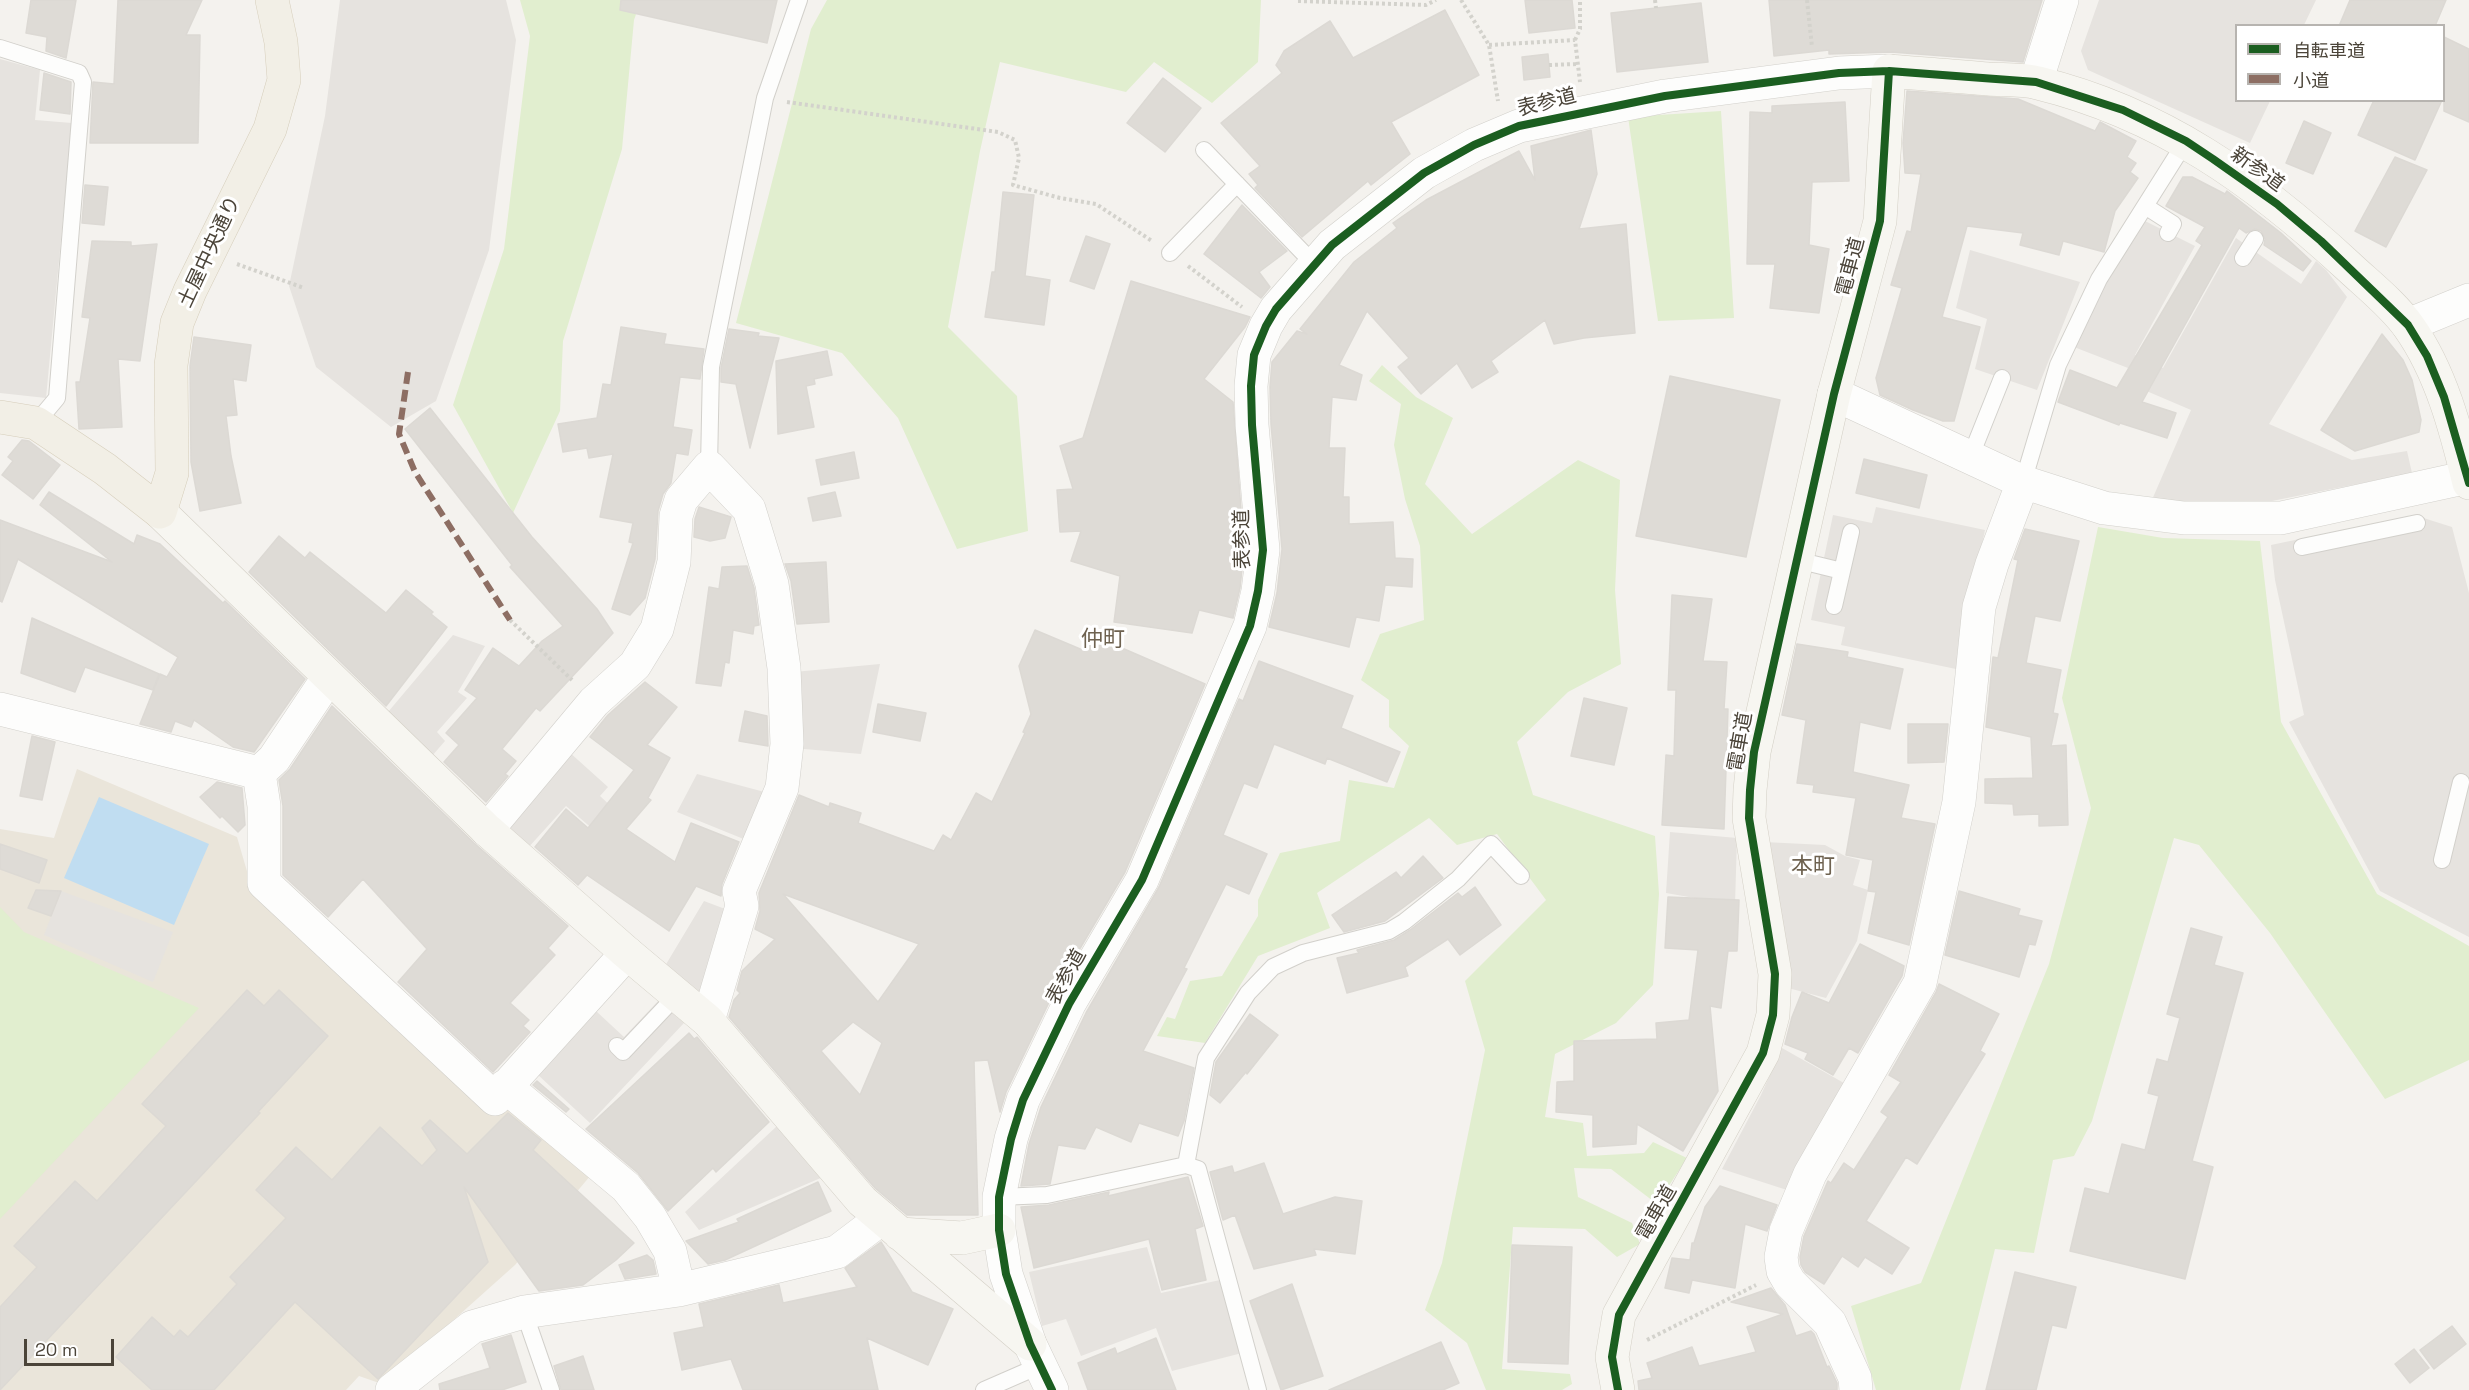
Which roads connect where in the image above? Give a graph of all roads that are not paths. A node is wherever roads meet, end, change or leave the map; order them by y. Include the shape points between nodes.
1 (272, 0) edge
2 (799, 0) edge
3 (2062, 0) edge
4 (0, 48) edge
5 (1888, 71) junction
6 (2036, 82) junction
7 (2186, 141) junction
8 (1204, 150) dead end
9 (1236, 184) junction
10 (2145, 206) junction
11 (2168, 233) dead end
12 (2255, 239) dead end
13 (1170, 253) road end
14 (2243, 258) dead end
15 (1315, 265) junction
16 (2469, 300) edge
17 (2408, 325) junction
18 (2002, 378) dead end
19 (1834, 394) junction
20 (0, 417) edge
21 (36, 423) junction
22 (1970, 458) junction
23 (709, 467) junction
24 (2468, 480) edge
25 (2023, 482) junction
26 (2347, 504) junction
27 (159, 512) junction
28 (2417, 523) dead end
29 (1851, 532) dead end
30 (2354, 536) junction
31 (2302, 547) dead end
32 (1797, 560) junction
33 (1842, 571) junction
34 (1834, 606) dead end
35 (328, 678) junction
36 (0, 709) edge
37 (259, 773) junction
38 (2461, 782) dead end
39 (487, 830) junction
40 (2442, 860) dead end
41 (1521, 876) dead end
42 (627, 953) junction
43 (676, 995) junction
44 (708, 1021) junction
45 (617, 1046) dead end
46 (505, 1086) junction
47 (1186, 1165) junction
48 (999, 1197) junction
49 (891, 1226) junction
50 (999, 1230) junction
51 (679, 1290) junction
52 (524, 1312) junction
53 (1040, 1367) edge
54 (392, 1390) edge
55 (550, 1390) edge
56 (984, 1390) edge
57 (1258, 1390) edge
58 (1618, 1390) edge
59 (1856, 1390) edge

1 - 27 main road, 土屋中央通り via 284,80 270,129 177,323 171,365 172,473
2 - 23 lane via 765,98 711,368
3 - 6 street
4 - 21 lane via 79,73 83,82 57,398
5 - 6 street, 新参道
5 - 15 street, 表参道 via 1815,76 1665,96 1519,126 1424,173 1332,245
5 - 19 street, 電車道 via 1880,221
6 - 7 street, 新参道 via 2123,110
7 - 10 lane
7 - 17 street, 新参道 via 2272,212 2321,241
8 - 9 lane
9 - 13 lane
9 - 15 lane
10 - 11 lane via 2173,225
10 - 25 lane via 2099,279 2058,365
12 - 14 lane
15 - 48 street, 表参道 via 1276,309 1254,355 1251,386 1263,550 1250,626 1142,880 1069,1004 1023,1100
16 - 17 street
17 - 24 street, 新参道 via 2427,356 2444,397
18 - 22 lane
19 - 22 street
19 - 32 street, 電車道
20 - 21 main road
21 - 27 main road via 105,469
22 - 25 street
23 - 39 street via 681,500 676,516 674,562 657,629 635,665 594,702
23 - 44 street via 749,509 772,584 784,668 787,744 782,788 739,891 742,906
24 - 26 street
25 - 26 street via 2104,508 2184,518 2281,518
25 - 59 street via 1979,607 1959,802 1920,983 1810,1174 1786,1231 1781,1257 1790,1283 1830,1323 1855,1378
26 - 30 lane
27 - 35 street
28 - 30 lane
29 - 33 lane
30 - 31 lane
32 - 33 lane
32 - 58 street, 電車道 via 1754,752 1750,790 1749,819 1775,974 1773,1015 1763,1053 1619,1315 1612,1357
33 - 34 lane
35 - 37 street via 274,759
35 - 39 street
36 - 37 street
37 - 46 street via 264,806 264,883 495,1099
38 - 40 lane
39 - 42 street
41 - 47 lane via 1491,843 1458,879 1389,931 1303,953 1273,967 1248,993 1206,1058
42 - 43 street
42 - 46 street
43 - 44 street
43 - 45 lane via 623,1052
44 - 49 street via 862,1201
46 - 51 street via 626,1187 651,1217 670,1251
47 - 48 lane via 1047,1195
47 - 57 lane via 1198,1169
48 - 50 street, 表参道
49 - 50 street via 962,1238
49 - 51 street via 837,1252
49 - 53 street
50 - 53 street, 表参道 via 1006,1274
51 - 52 street
52 - 54 street via 472,1327
52 - 55 lane
53 - 56 lane

